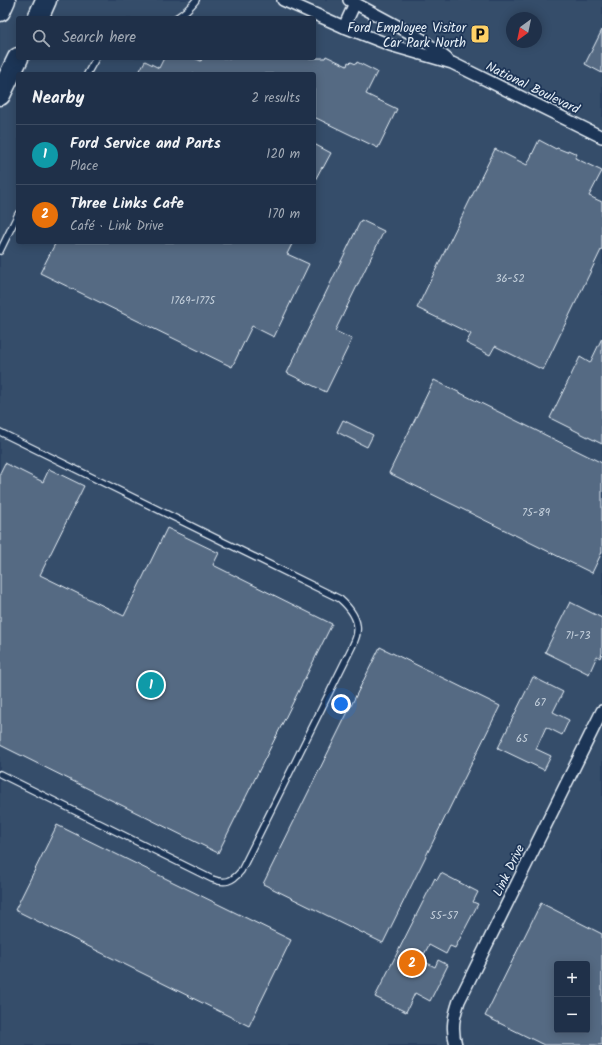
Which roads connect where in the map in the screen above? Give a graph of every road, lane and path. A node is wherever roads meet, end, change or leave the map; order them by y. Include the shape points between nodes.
1 (5, 0) edge
2 (46, 0) edge
3 (196, 0) edge
4 (283, 0) edge
5 (352, 2) edge
6 (0, 11) edge
7 (39, 16) edge
8 (179, 16) edge
9 (344, 27) junction
10 (17, 60) edge
11 (95, 60) edge
12 (452, 63) junction
13 (88, 72) edge
14 (0, 95) edge
15 (602, 137) edge
16 (16, 218) edge
17 (0, 251) edge
18 (0, 432) edge
19 (602, 711) edge
20 (0, 774) edge
21 (456, 1045) edge

1 - 6 highway
2 - 7 highway
3 - 8 lane
4 - 9 street, National Boulevard
5 - 9 street
5 - 12 street, National Boulevard via 423,40
9 - 12 street, National Boulevard via 390,45
10 - 14 highway
11 - 13 lane
12 - 15 street, National Boulevard
16 - 17 lane
18 - 20 lane via 340,599 353,613 358,630 352,647 241,871 230,881 212,879
19 - 21 street, Link Drive via 459,1000 453,1026

